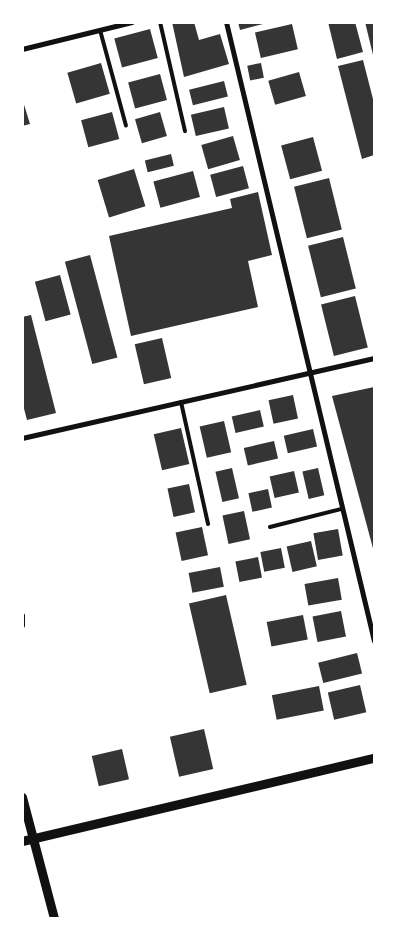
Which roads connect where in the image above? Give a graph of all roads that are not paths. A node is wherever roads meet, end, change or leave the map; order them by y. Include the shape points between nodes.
1 (132, 22) edge
2 (160, 22) edge
3 (226, 22) edge
4 (100, 30) junction
5 (22, 48) edge
6 (126, 126) dead end
7 (185, 131) dead end
8 (374, 358) edge
9 (308, 374) junction
10 (181, 402) junction
11 (22, 438) edge
12 (341, 509) junction
13 (208, 524) dead end
14 (270, 527) dead end
15 (22, 615) edge
16 (22, 625) edge
17 (374, 641) edge
18 (374, 758) edge
19 (22, 797) edge
20 (35, 838) junction
21 (22, 842) edge
22 (54, 918) edge

1 - 4 street
2 - 7 lane
3 - 9 street
4 - 5 street
4 - 6 lane
8 - 9 street
9 - 10 street
9 - 12 street
10 - 11 street
10 - 13 lane
12 - 14 lane
12 - 17 street
15 - 16 street
18 - 20 street
19 - 20 street
20 - 21 street
20 - 22 street

